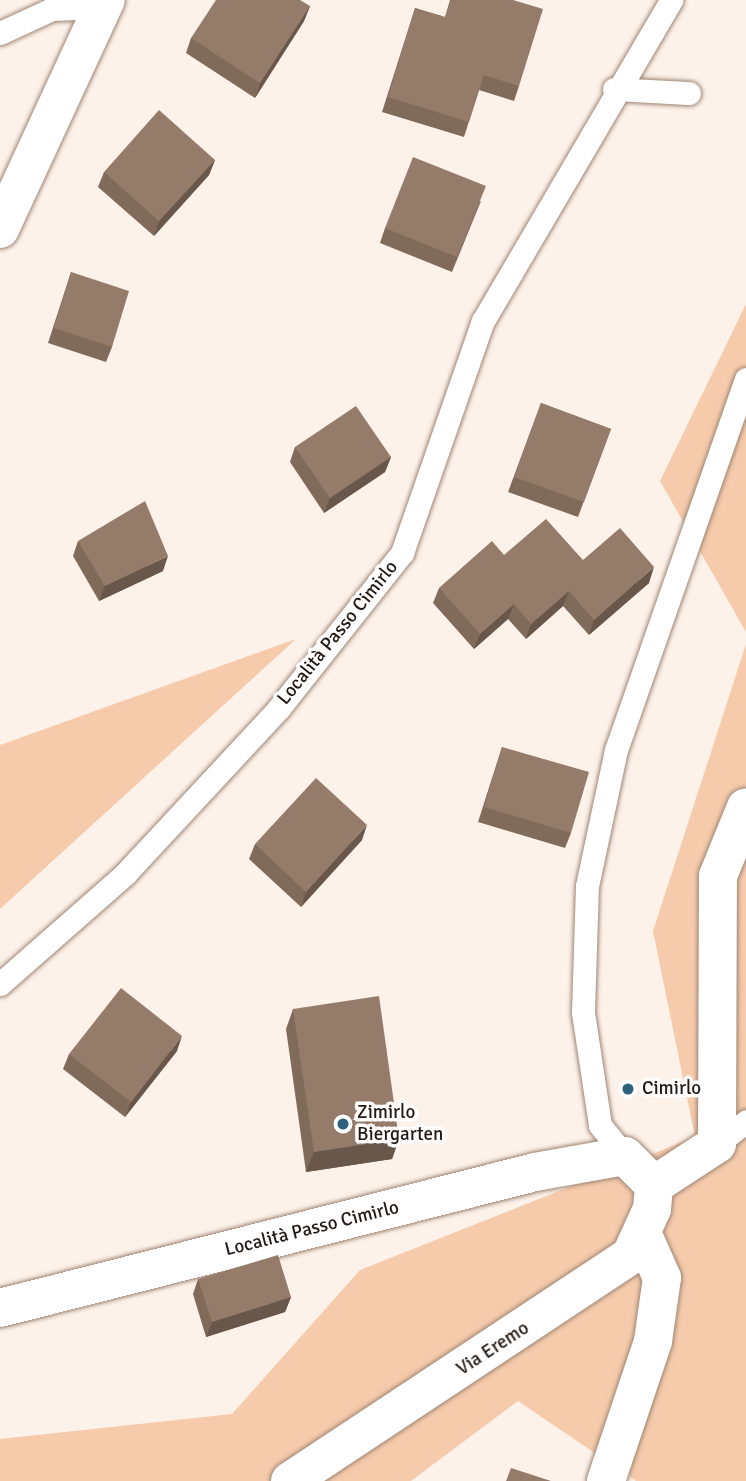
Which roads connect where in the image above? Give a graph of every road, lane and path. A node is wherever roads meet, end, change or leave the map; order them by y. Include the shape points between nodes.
1 (671, 0) edge
2 (104, 4) edge
3 (0, 33) edge
4 (614, 89) junction
5 (689, 93) dead end
6 (0, 229) edge
7 (746, 379) edge
8 (746, 807) edge
9 (0, 984) edge
10 (732, 1133) edge
11 (625, 1156) junction
12 (654, 1185) junction
13 (643, 1235) junction
14 (0, 1308) edge
15 (290, 1481) edge
16 (606, 1481) edge

1 - 4 lane, Località Passo Cimirlo
2 - 3 lane via 52,9
2 - 6 street
4 - 5 lane
4 - 9 lane, Località Passo Cimirlo via 483,321 402,553 279,708 125,874
7 - 11 lane via 616,750 587,886 583,1012 600,1125
8 - 10 street via 718,876
10 - 12 street
11 - 12 street
11 - 14 street, Località Passo Cimirlo via 535,1172
12 - 13 street, Via Eremo
13 - 15 street, Via Eremo via 631,1255 591,1286
13 - 16 street via 662,1278 655,1328

